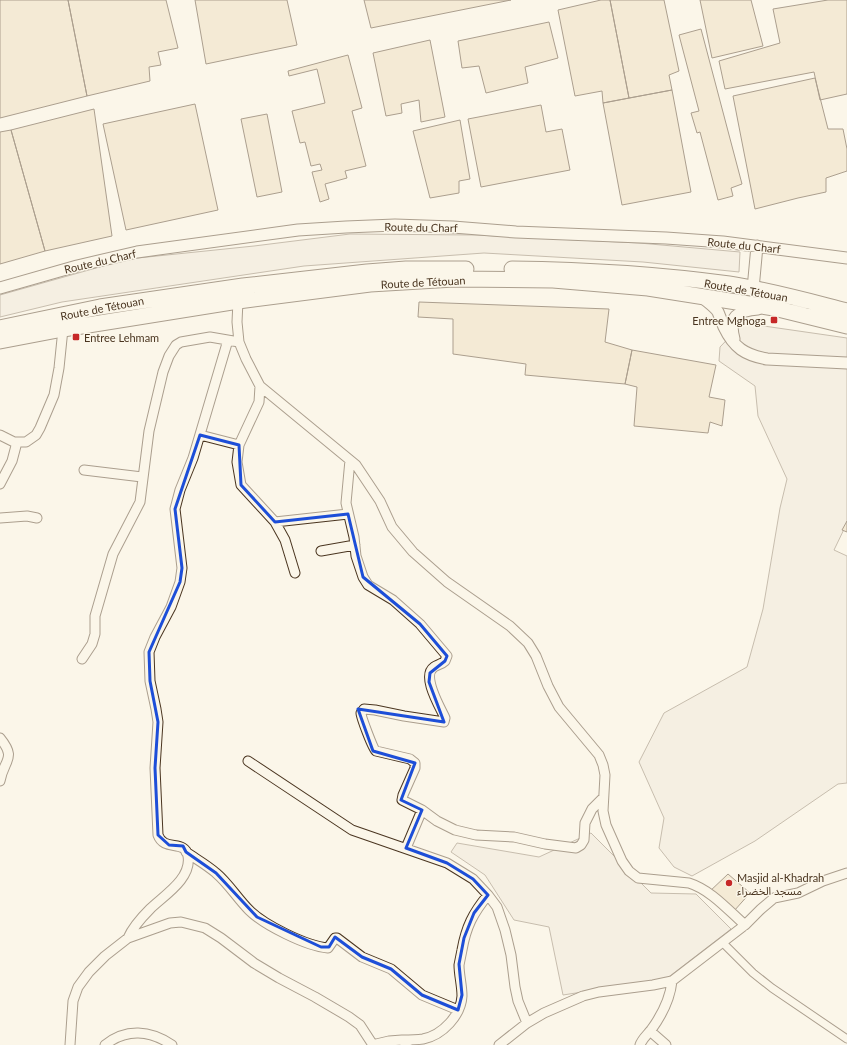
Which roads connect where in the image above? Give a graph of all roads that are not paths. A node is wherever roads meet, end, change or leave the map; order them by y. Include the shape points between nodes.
1 (757, 246) junction
2 (847, 258) edge
3 (0, 288) edge
4 (753, 289) junction
5 (702, 297) junction
6 (238, 301) junction
7 (774, 308) junction
8 (847, 311) edge
9 (847, 326) edge
10 (0, 328) edge
11 (63, 329) junction
12 (228, 340) junction
13 (0, 341) edge
14 (239, 342) junction
15 (736, 346) junction
16 (847, 362) edge
17 (260, 386) junction
18 (0, 435) edge
19 (200, 435) junction
20 (17, 442) junction
21 (238, 445) junction
22 (350, 460) junction
23 (84, 470) dead end
24 (142, 477) junction
25 (0, 484) edge
26 (348, 514) junction
27 (0, 518) edge
28 (38, 518) dead end
29 (275, 522) junction
30 (355, 545) junction
31 (321, 551) dead end
32 (295, 574) dead end
33 (82, 659) dead end
34 (0, 738) edge
35 (248, 761) dead end
36 (0, 781) edge
37 (603, 798) junction
38 (422, 810) junction
39 (406, 848) junction
40 (186, 852) junction
41 (847, 873) edge
42 (488, 895) junction
43 (745, 925) junction
44 (128, 938) junction
45 (723, 943) junction
46 (672, 981) junction
47 (458, 1010) junction
48 (527, 1023) junction
49 (650, 1031) junction
50 (847, 1039) edge
51 (405, 1043) edge
52 (70, 1045) edge
53 (105, 1045) edge
54 (172, 1045) edge
55 (373, 1045) edge
56 (499, 1045) edge
57 (640, 1045) edge
58 (666, 1045) edge

1 - 2 street, Route du Charf
1 - 3 street, Route du Charf via 453,227 346,227 290,231 137,252
1 - 4 street
4 - 8 highway, Route de Tétouan
4 - 10 highway, Route de Tétouan via 647,275 575,270 406,270 164,296
5 - 6 highway, Route de Tétouan via 597,283 461,279 370,284
5 - 7 highway, Route de Tétouan
5 - 15 street via 718,312
6 - 11 highway, Route de Tétouan
6 - 14 street
7 - 9 highway, Route de Tétouan
7 - 15 street via 744,310 736,316 731,328
11 - 13 highway, Route de Tétouan
11 - 20 street via 54,395 36,435 26,442
12 - 14 street
12 - 19 street
12 - 24 street via 210,337 181,342 172,351 163,372 149,431
14 - 17 street
15 - 16 street via 746,353 767,359
17 - 21 street via 259,402
17 - 22 street
18 - 20 street
19 - 21 street
19 - 40 street via 175,509 182,568 180,582 149,652 150,681 158,722 155,768 158,835 168,845 181,846
20 - 25 street via 12,461
21 - 29 street via 241,485
22 - 26 street via 346,503
22 - 37 street via 370,485 392,527 413,552 447,582 510,626 528,643 559,707 599,755 605,775
23 - 24 street
24 - 33 street via 140,502 113,554 95,616 95,634
26 - 29 street
26 - 30 street
27 - 28 street
29 - 32 street via 285,540
30 - 31 street
30 - 38 street via 360,569 368,585 393,600 420,624 447,656 446,661 434,667 429,682 445,718 444,722 375,710 364,709 361,713 362,722 376,751 410,759 415,763 402,800
34 - 36 street via 10,753
35 - 39 street via 352,830
37 - 38 street via 592,809 585,823 584,840 576,848 454,830
37 - 43 street via 606,825 629,871 638,878 689,883 696,886 721,903
38 - 39 street
39 - 42 street via 447,863 473,879
40 - 44 street via 186,867 177,884 150,908
40 - 47 street via 216,873 257,918 321,947 328,948 334,938 337,938 362,957 391,969 422,995
41 - 43 street via 798,893 774,898
42 - 47 street via 474,913 464,938 459,964 462,995
42 - 48 street via 506,930 515,988
43 - 45 street
44 - 52 street via 105,956 78,987 73,1001
44 - 55 street via 170,923 181,922 205,928 260,967 350,1017 360,1025
45 - 46 street
45 - 50 street via 762,980
46 - 48 street via 583,996 544,1012
46 - 49 street via 665,1007
47 - 51 street via 455,1017 434,1035
48 - 56 street
49 - 57 street
49 - 58 street
51 - 55 street via 389,1041
53 - 54 street via 121,1035 131,1033 150,1034

